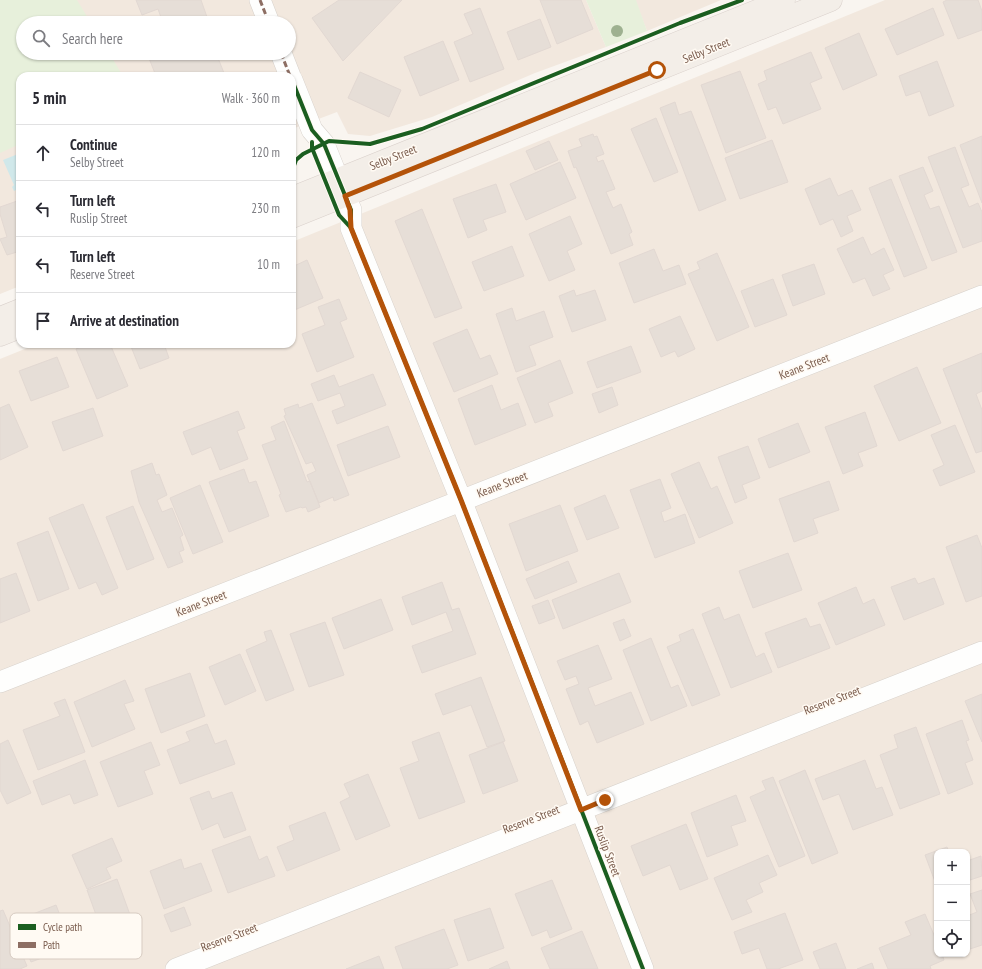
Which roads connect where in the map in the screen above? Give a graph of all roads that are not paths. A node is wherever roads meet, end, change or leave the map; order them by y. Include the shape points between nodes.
1 (260, 0) edge
2 (784, 0) edge
3 (831, 0) edge
4 (266, 16) edge
5 (284, 60) edge
6 (288, 72) edge
7 (296, 90) edge
8 (336, 190) junction
9 (296, 197) edge
10 (296, 215) edge
11 (982, 296) edge
12 (16, 312) edge
13 (0, 318) edge
14 (16, 329) edge
15 (0, 335) edge
16 (461, 500) junction
17 (982, 652) edge
18 (0, 682) edge
19 (581, 810) junction
20 (176, 969) edge
21 (643, 969) edge

1 - 4 street
2 - 8 main road, Selby Street
3 - 8 main road, Selby Street
5 - 6 street
7 - 8 street, Ruslip Street via 312,130 312,148
8 - 9 main road, Selby Street
8 - 10 main road, Selby Street
8 - 16 street, Ruslip Street via 350,210 351,228
11 - 16 street, Keane Street
12 - 13 main road
14 - 15 main road
16 - 18 street, Keane Street
16 - 19 street, Ruslip Street
17 - 19 street, Reserve Street
19 - 20 street, Reserve Street
19 - 21 street, Ruslip Street

